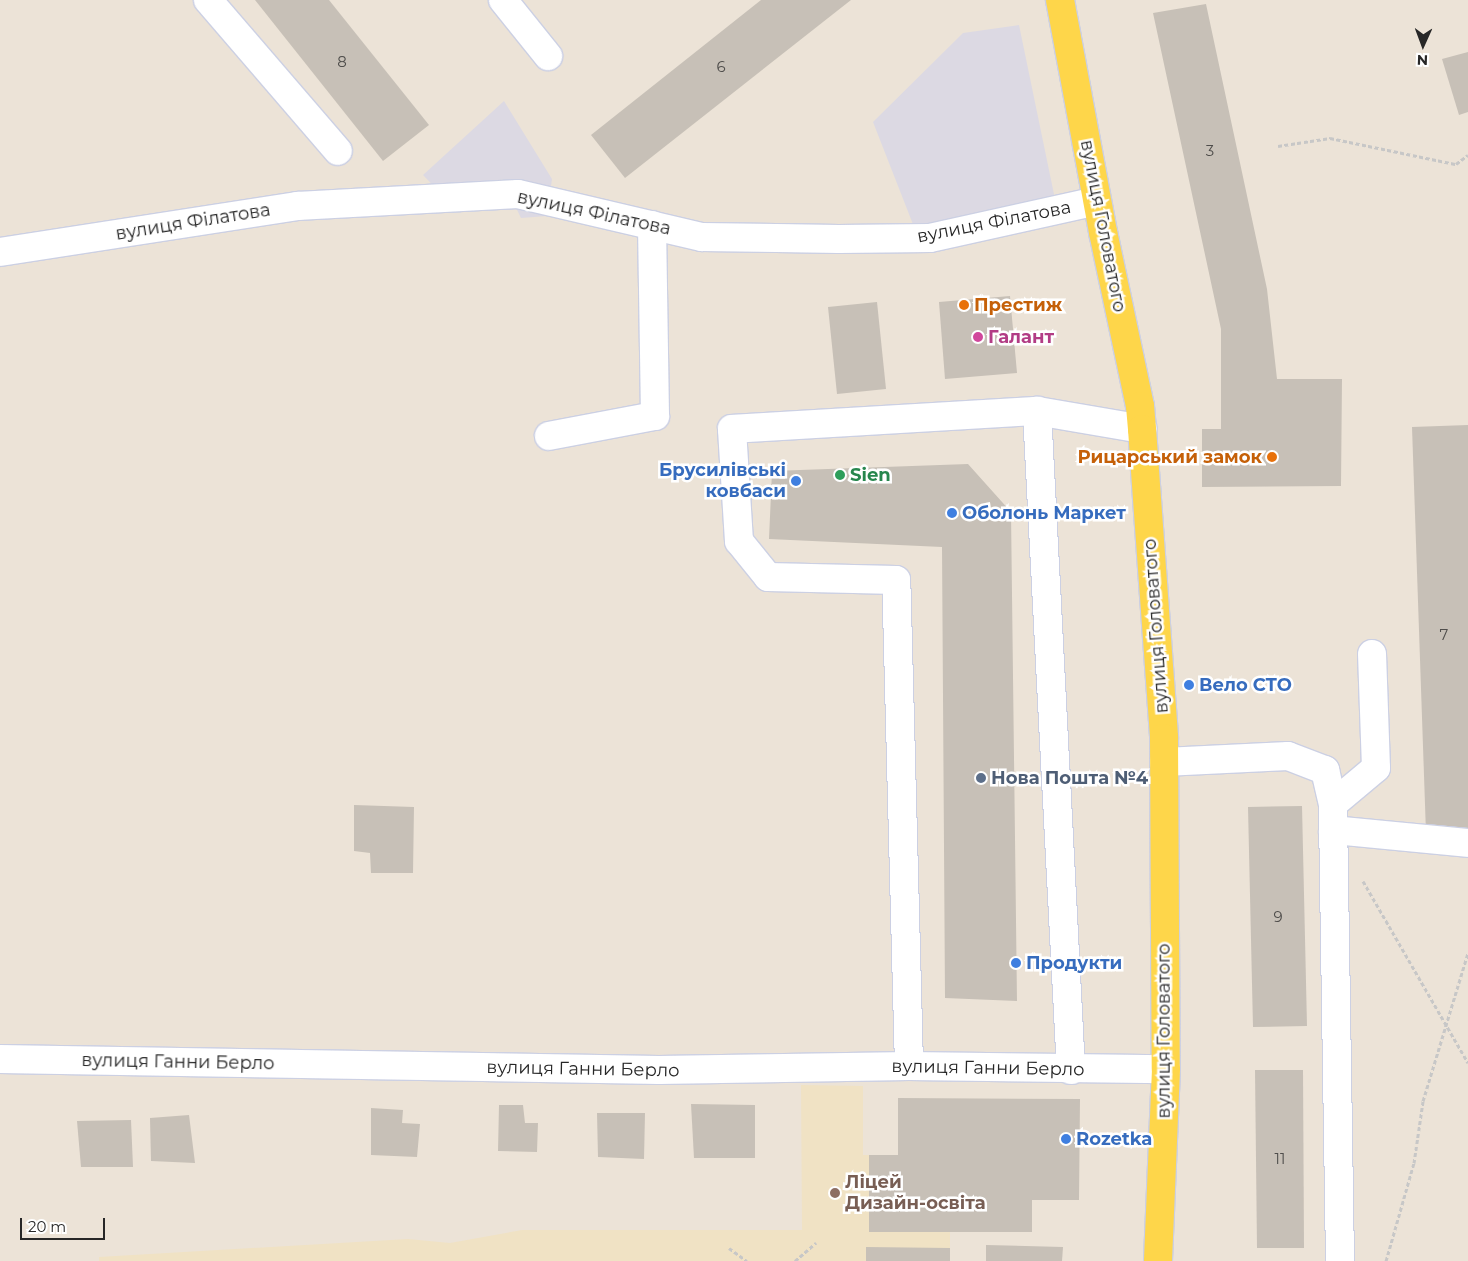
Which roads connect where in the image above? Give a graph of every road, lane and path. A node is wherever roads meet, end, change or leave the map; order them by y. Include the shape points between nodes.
1 (208, 0) edge
2 (503, 0) edge
3 (1060, 0) edge
4 (548, 56) dead end
5 (1278, 146) dead end
6 (338, 151) dead end
7 (1468, 154) edge
8 (1097, 201) junction
9 (652, 225) junction
10 (0, 252) edge
11 (1037, 411) junction
12 (1142, 429) junction
13 (549, 436) dead end
14 (1372, 654) dead end
15 (1164, 762) junction
16 (1333, 817) junction
17 (1468, 843) edge
18 (1358, 872) dead end
19 (1468, 953) edge
20 (1446, 1024) junction
21 (0, 1059) edge
22 (1468, 1062) edge
23 (908, 1066) junction
24 (1166, 1069) junction
25 (1071, 1070) junction
26 (816, 1243) dead end
27 (729, 1248) dead end
28 (747, 1261) edge
29 (795, 1261) edge
30 (1158, 1261) edge
31 (1340, 1261) edge
32 (1386, 1261) edge

1 - 6 street
2 - 4 street
3 - 8 main road, вулиця Головатого
5 - 7 path via 1330,138 1456,164
8 - 9 street, вулиця Філатова via 930,238 702,237
8 - 12 main road, вулиця Головатого
9 - 10 street, вулиця Філатова via 518,194 297,206
9 - 13 street via 654,416
11 - 12 street
11 - 23 street via 732,429 739,540 768,577 896,580
11 - 25 street
12 - 15 main road, вулиця Головатого
14 - 16 street via 1376,768
15 - 16 street via 1288,756 1325,770
15 - 24 main road, вулиця Головатого
16 - 17 street
16 - 31 street
18 - 20 path
19 - 20 path
20 - 22 path
20 - 32 path via 1423,1101 1414,1163
21 - 23 street, вулиця Ганни Берло via 659,1070
23 - 25 street, вулиця Ганни Берло
24 - 25 street, вулиця Ганни Берло
24 - 30 main road, вулиця Головатого
26 - 29 path
27 - 28 path

